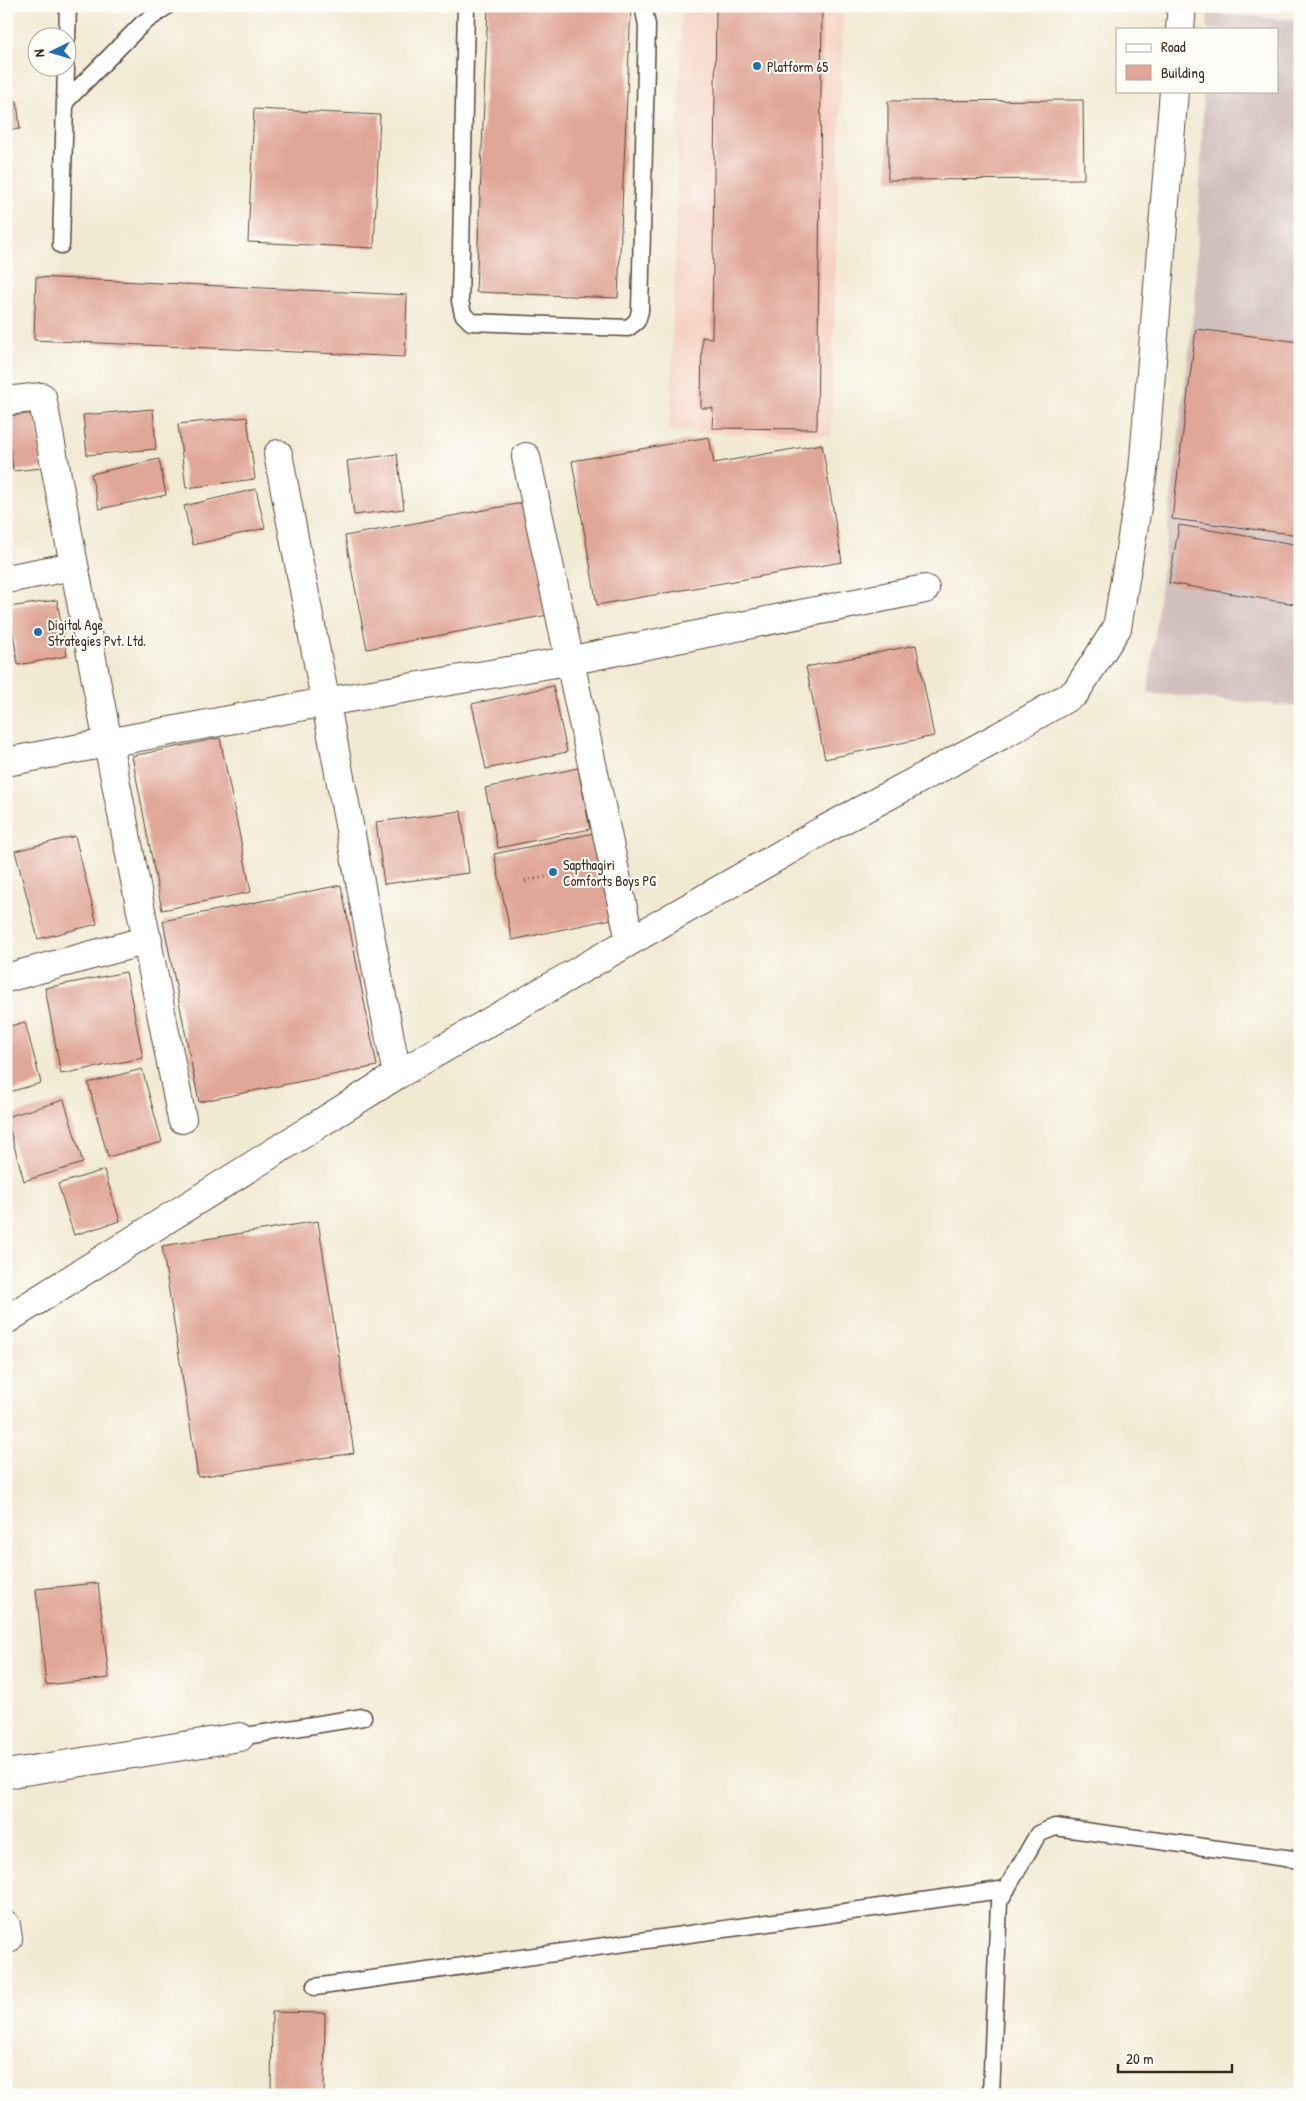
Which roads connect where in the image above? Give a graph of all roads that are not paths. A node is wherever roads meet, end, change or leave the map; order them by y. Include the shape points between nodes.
1 (68, 6) edge
2 (167, 6) edge
3 (466, 6) edge
4 (643, 6) edge
5 (1182, 6) edge
6 (67, 28) edge
7 (1180, 28) edge
8 (66, 78) edge
9 (1174, 92) edge
10 (65, 102) junction
11 (61, 245) dead end
12 (6, 401) edge
13 (278, 454) dead end
14 (526, 457) dead end
15 (74, 566) junction
16 (6, 579) edge
17 (925, 589) dead end
18 (568, 661) junction
19 (325, 702) junction
20 (108, 743) junction
21 (6, 762) edge
22 (148, 940) junction
23 (630, 941) junction
24 (6, 978) edge
25 (397, 1075) junction
26 (182, 1119) dead end
27 (6, 1320) edge
28 (363, 1717) dead end
29 (240, 1737) joint
30 (6, 1774) edge
31 (1300, 1860) edge
32 (1007, 1889) junction
33 (316, 1987) dead end
34 (991, 2095) edge

1 - 6 lane
2 - 10 lane via 142,24
3 - 4 lane via 460,301 463,314 471,322 628,328 637,321 640,311 647,25
5 - 7 street
8 - 10 lane
9 - 23 street via 1143,472 1117,628 1075,693 822,831
10 - 11 lane
12 - 15 street via 42,397
13 - 19 street
14 - 18 street
15 - 16 street
15 - 20 street
17 - 18 street
18 - 19 street
18 - 23 street
19 - 20 street
19 - 25 street
20 - 21 street
20 - 22 street
22 - 24 street
22 - 26 street
23 - 25 street
25 - 27 street
28 - 29 lane
29 - 30 street
31 - 32 lane via 1055,1827 1038,1834
32 - 33 lane
32 - 34 lane via 999,1902

